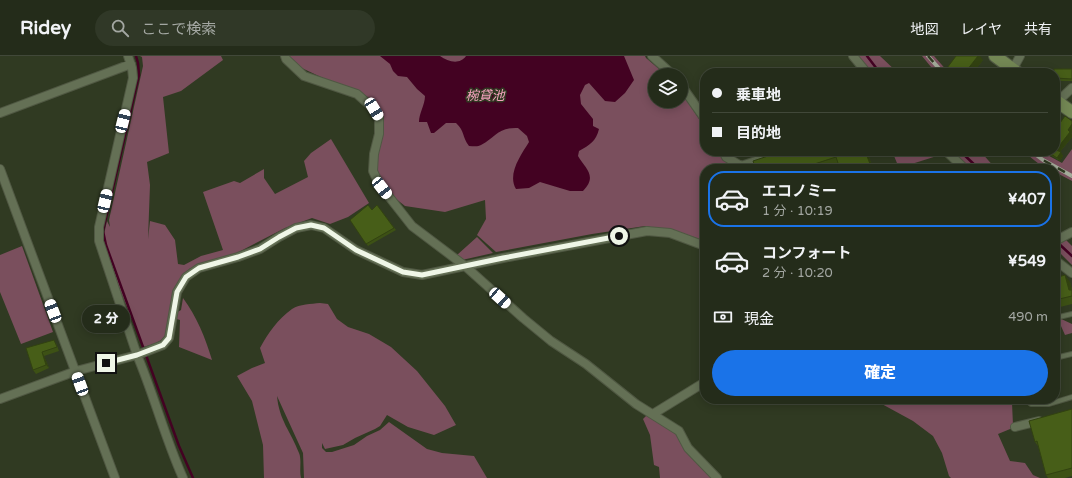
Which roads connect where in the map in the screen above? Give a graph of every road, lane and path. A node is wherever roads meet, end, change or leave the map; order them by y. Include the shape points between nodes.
1 (285, 56) edge
2 (652, 56) edge
3 (853, 56) edge
4 (994, 56) edge
5 (1020, 56) edge
6 (129, 60) edge
7 (665, 68) edge
8 (863, 68) edge
9 (1011, 68) edge
10 (1016, 68) edge
11 (1072, 88) edge
12 (688, 95) edge
13 (1060, 98) edge
14 (1060, 104) edge
15 (700, 112) edge
16 (1072, 112) edge
17 (0, 113) edge
18 (726, 156) edge
19 (770, 156) edge
20 (952, 156) edge
21 (738, 164) edge
22 (747, 164) edge
23 (960, 164) edge
24 (0, 169) edge
25 (700, 244) edge
26 (1060, 264) edge
27 (465, 266) junction
28 (1072, 273) edge
29 (1072, 314) edge
30 (1060, 317) edge
31 (1072, 354) edge
32 (137, 355) junction
33 (1060, 357) edge
34 (76, 370) junction
35 (700, 385) edge
36 (1072, 397) edge
37 (0, 399) edge
38 (1060, 401) edge
39 (1031, 404) edge
40 (1049, 404) edge
41 (653, 414) junction
42 (1050, 417) edge
43 (1015, 427) dead end
44 (115, 478) edge
45 (183, 478) edge
46 (717, 478) edge

1 - 27 street via 304,76 357,94 374,109 379,118 379,134 373,171 379,184 412,226
2 - 7 street
3 - 8 street
4 - 9 main road
5 - 10 street
6 - 17 street
6 - 32 street via 133,78 99,227 99,241
11 - 13 street
12 - 15 street
14 - 16 main road
18 - 21 street
19 - 22 street
20 - 23 street
24 - 34 street
25 - 27 street via 670,233 647,231
26 - 28 street
27 - 32 street via 422,275 403,272 356,250 324,228 311,225 296,228 260,249 199,268 186,277 177,292 169,338 163,345
27 - 41 street via 551,341
29 - 30 lane
31 - 33 lane
32 - 34 street
32 - 45 street
34 - 37 street
34 - 44 street
35 - 41 street
36 - 38 lane
39 - 40 lane
41 - 46 street via 679,431 688,448
42 - 43 street

